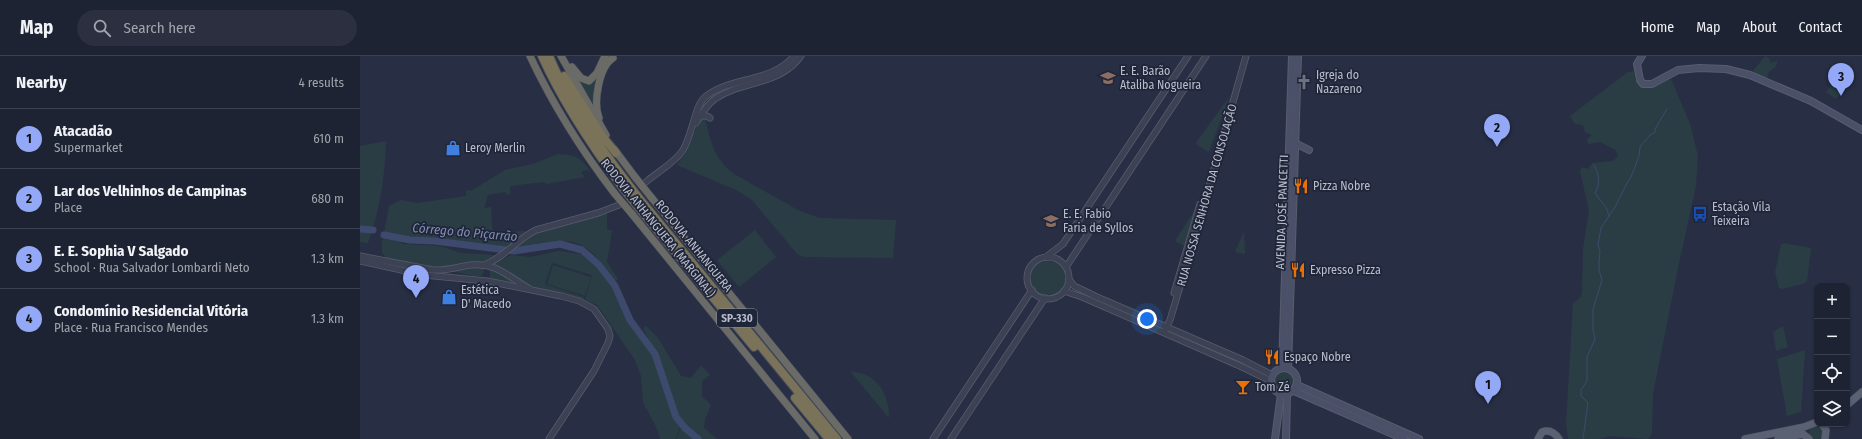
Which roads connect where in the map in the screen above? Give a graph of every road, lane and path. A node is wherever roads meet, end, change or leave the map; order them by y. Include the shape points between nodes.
1 (530, 56) edge
2 (542, 56) edge
3 (548, 56) edge
4 (552, 56) edge
5 (561, 56) edge
6 (566, 56) edge
7 (605, 56) edge
8 (794, 56) edge
9 (801, 56) edge
10 (1188, 56) edge
11 (1206, 56) edge
12 (1243, 56) edge
13 (1246, 56) edge
14 (1292, 56) edge
15 (1298, 56) edge
16 (1302, 56) edge
17 (1642, 56) edge
18 (613, 58) dead end
19 (1298, 65) junction
20 (706, 96) junction
21 (710, 102) junction
22 (700, 103) junction
23 (705, 109) junction
24 (700, 116) junction
25 (710, 118) dead end
26 (693, 127) junction
27 (1862, 130) edge
28 (606, 134) junction
29 (1295, 143) junction
30 (1309, 150) dead end
31 (616, 153) junction
32 (646, 182) tunnel mouth
33 (625, 186) junction
34 (619, 204) tunnel mouth
35 (360, 256) edge
36 (1046, 257) junction
37 (493, 261) junction
38 (360, 262) edge
39 (484, 265) junction
40 (462, 267) junction
41 (495, 267) junction
42 (1066, 267) junction
43 (405, 268) junction
44 (502, 271) junction
45 (461, 279) junction
46 (1069, 279) junction
47 (488, 281) junction
48 (532, 290) junction
49 (1032, 290) junction
50 (1064, 290) junction
51 (1045, 298) junction
52 (1166, 326) junction
53 (1162, 332) junction
54 (1285, 368) junction
55 (1271, 378) junction
56 (1295, 388) junction
57 (1862, 392) edge
58 (1284, 394) junction
59 (1850, 402) edge
60 (1814, 424) edge
61 (1825, 427) edge
62 (1804, 430) junction
63 (549, 439) edge
64 (815, 439) edge
65 (829, 439) edge
66 (837, 439) edge
67 (848, 439) edge
68 (933, 439) edge
69 (951, 439) edge
70 (1276, 439) edge
71 (1286, 439) edge
72 (1404, 439) edge
73 (1419, 439) edge
74 (1538, 439) edge
75 (1559, 439) edge
76 (1745, 439) edge
77 (1778, 439) edge
78 (1809, 439) edge
79 (1826, 439) edge

1 - 64 highway, RODOVIA ANHANGUERA (MARGINAL), bridge via 558,111 595,168
2 - 33 highway, RODOVIA ANHANGUERA / SP-330 via 572,113 603,161
3 - 33 highway, RODOVIA ANHANGUERA / SP-330
4 - 31 highway
5 - 28 highway, RODOVIA ANHANGUERA (MARGINAL)
6 - 7 highway via 577,75 587,81 597,73
8 - 20 street via 778,69 716,90
9 - 21 street via 790,69 773,78 734,90
10 - 36 street via 1063,244
11 - 42 street
12 - 52 street, RUA NOSSA SENHORA DA CONSOLAÇÃO
13 - 52 street, RUA NOSSA SENHORA DA CONSOLAÇÃO via 1218,158
14 - 54 main road, AVENIDA JOSÉ PANCETTI
15 - 19 main road, AVENIDA JOSÉ PANCETTI
16 - 19 main road
17 - 27 main road via 1637,64 1643,84 1688,68 1726,69 1750,75 1811,101
18 - 28 highway via 607,64 596,97 597,112
19 - 29 main road, AVENIDA JOSÉ PANCETTI
20 - 21 street
20 - 22 street
21 - 23 street
22 - 23 street
22 - 26 street
23 - 24 street
24 - 25 street
24 - 26 street
26 - 32 street via 688,141 677,157
28 - 31 highway, RODOVIA ANHANGUERA (MARGINAL)
29 - 30 main road
29 - 54 main road, AVENIDA JOSÉ PANCETTI
31 - 67 highway, RODOVIA ANHANGUERA (MARGINAL), bridge
33 - 65 highway, RODOVIA ANHANGUERA / SP-330, bridge via 638,207
33 - 66 highway, RODOVIA ANHANGUERA / SP-330, bridge via 638,197
34 - 37 street via 598,213 536,230
35 - 43 street
36 - 42 street via 1057,259
36 - 49 street via 1035,262 1029,270 1028,280
37 - 39 street
37 - 41 street
38 - 43 street
39 - 40 street
39 - 41 street
40 - 43 street via 438,271
40 - 45 street via 457,273
41 - 44 street
42 - 46 street
43 - 45 street
44 - 47 street via 504,277 501,281
44 - 48 street
45 - 47 street
46 - 50 street
46 - 52 street via 1074,286
47 - 48 street
48 - 63 street via 587,304 600,316 610,336 594,371
49 - 51 street
49 - 68 street
50 - 51 street via 1056,297
50 - 53 street
51 - 69 street
52 - 53 street, RUA NOSSA SENHORA DA CONSOLAÇÃO
52 - 55 street via 1244,360
53 - 55 street
54 - 55 main road via 1276,370
54 - 56 main road via 1296,374
55 - 58 main road via 1274,390
56 - 58 main road
56 - 72 main road
56 - 73 main road
57 - 59 main road
58 - 70 main road
58 - 71 main road
60 - 62 main road
61 - 79 main road
62 - 76 main road
62 - 77 main road
62 - 78 main road
74 - 75 main road via 1542,432 1547,431

